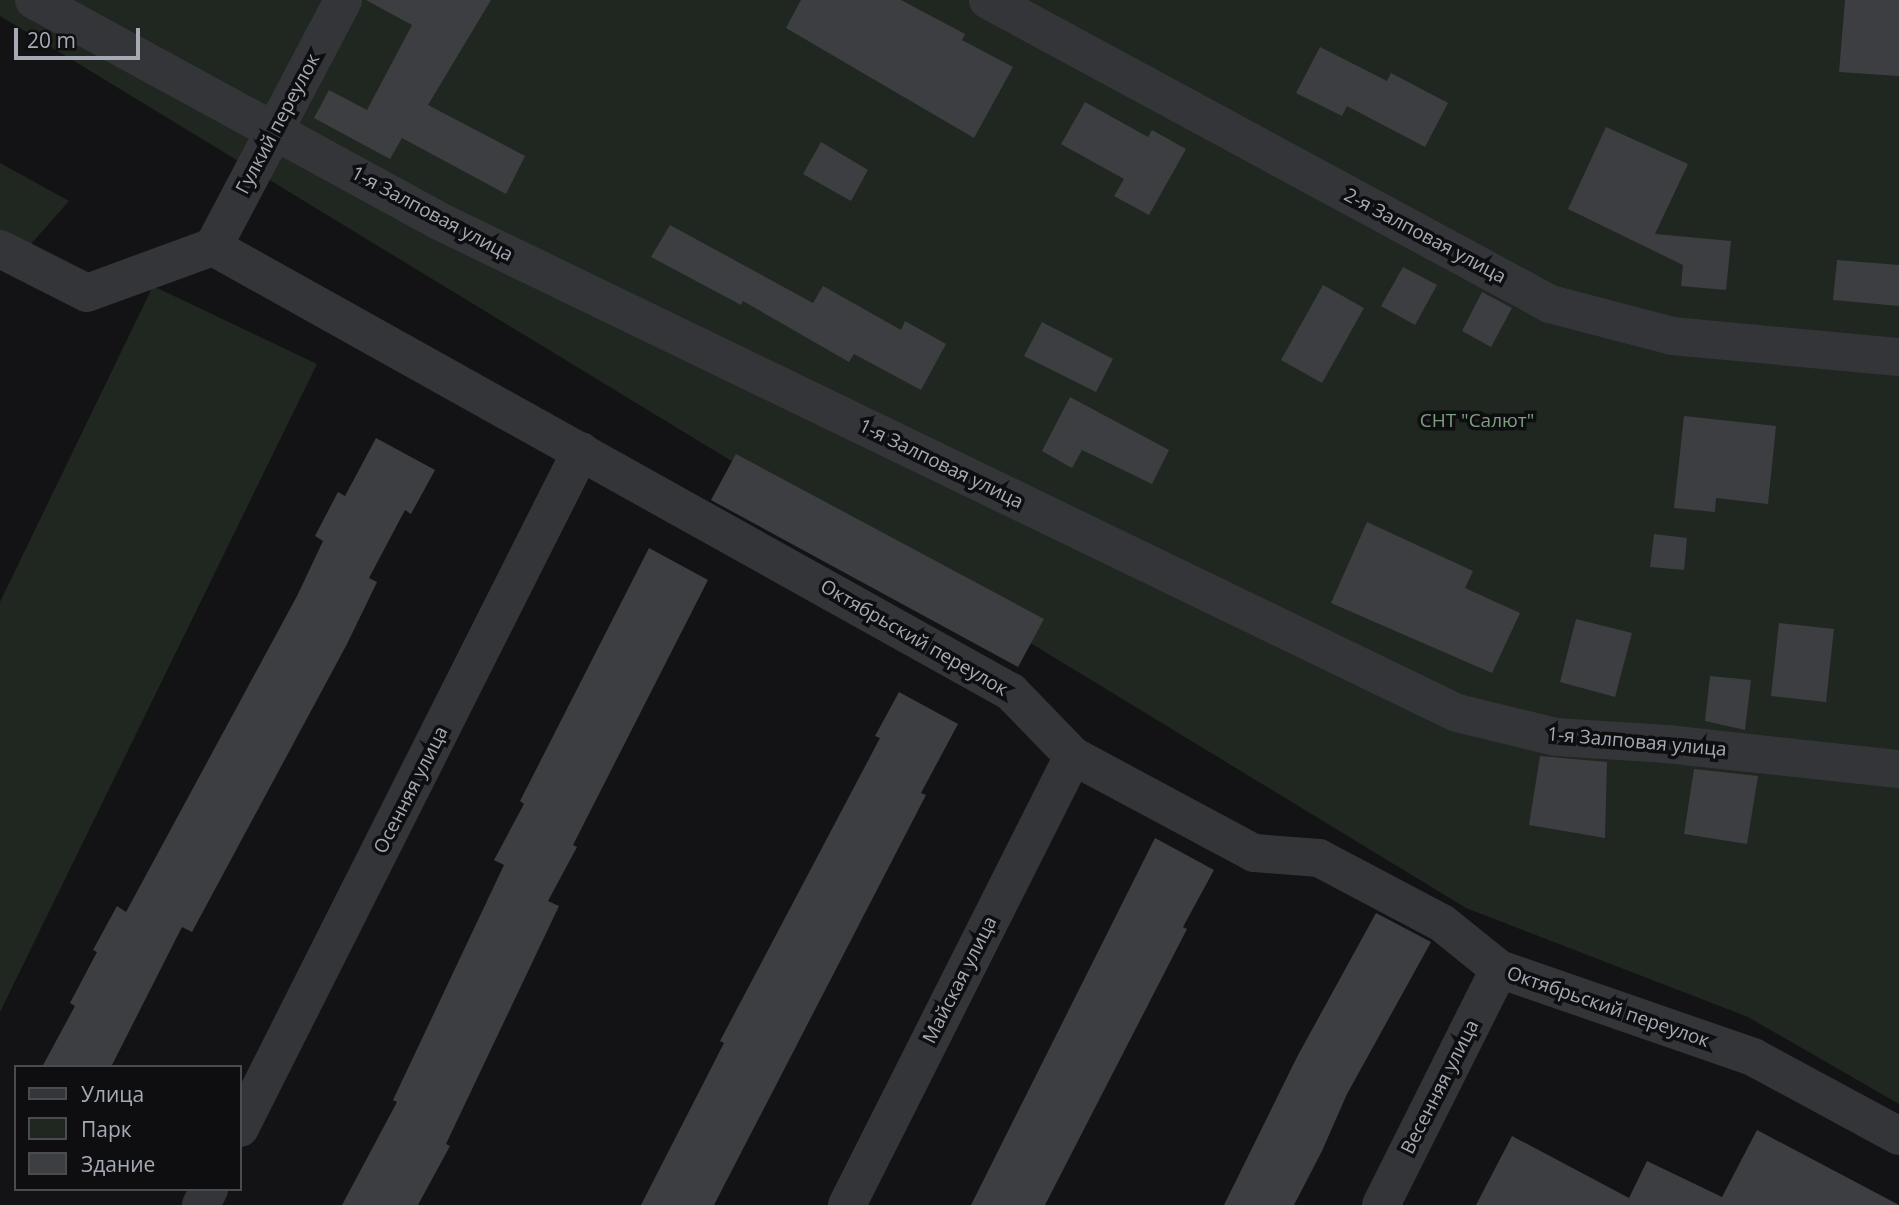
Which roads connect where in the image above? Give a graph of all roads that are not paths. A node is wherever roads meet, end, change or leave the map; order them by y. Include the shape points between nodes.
1 (34, 0) edge
2 (343, 0) edge
3 (988, 0) edge
4 (275, 130) junction
5 (213, 247) junction
6 (0, 249) edge
7 (1899, 357) edge
8 (581, 451) junction
9 (1073, 756) junction
10 (1899, 769) edge
11 (1499, 969) junction
12 (242, 1124) edge
13 (1899, 1136) edge
14 (847, 1205) edge
15 (1381, 1205) edge

1 - 4 street, 1-я Залповая улица
2 - 4 street, Гулкий переулок
3 - 7 street, 2-я Залповая улица via 1550,304 1672,336
4 - 5 street, Гулкий переулок
4 - 10 street, 1-я Залповая улица via 437,220 1457,713 1556,737
5 - 6 street via 87,293
5 - 8 street, Октябрьский переулок
8 - 9 street, Октябрьский переулок via 1011,692
8 - 12 street, Осенняя улица
9 - 11 street, Октябрьский переулок via 1254,853 1319,858 1442,923
9 - 14 street, Майская улица
11 - 13 street, Октябрьский переулок via 1753,1057
11 - 15 street, Весенняя улица

